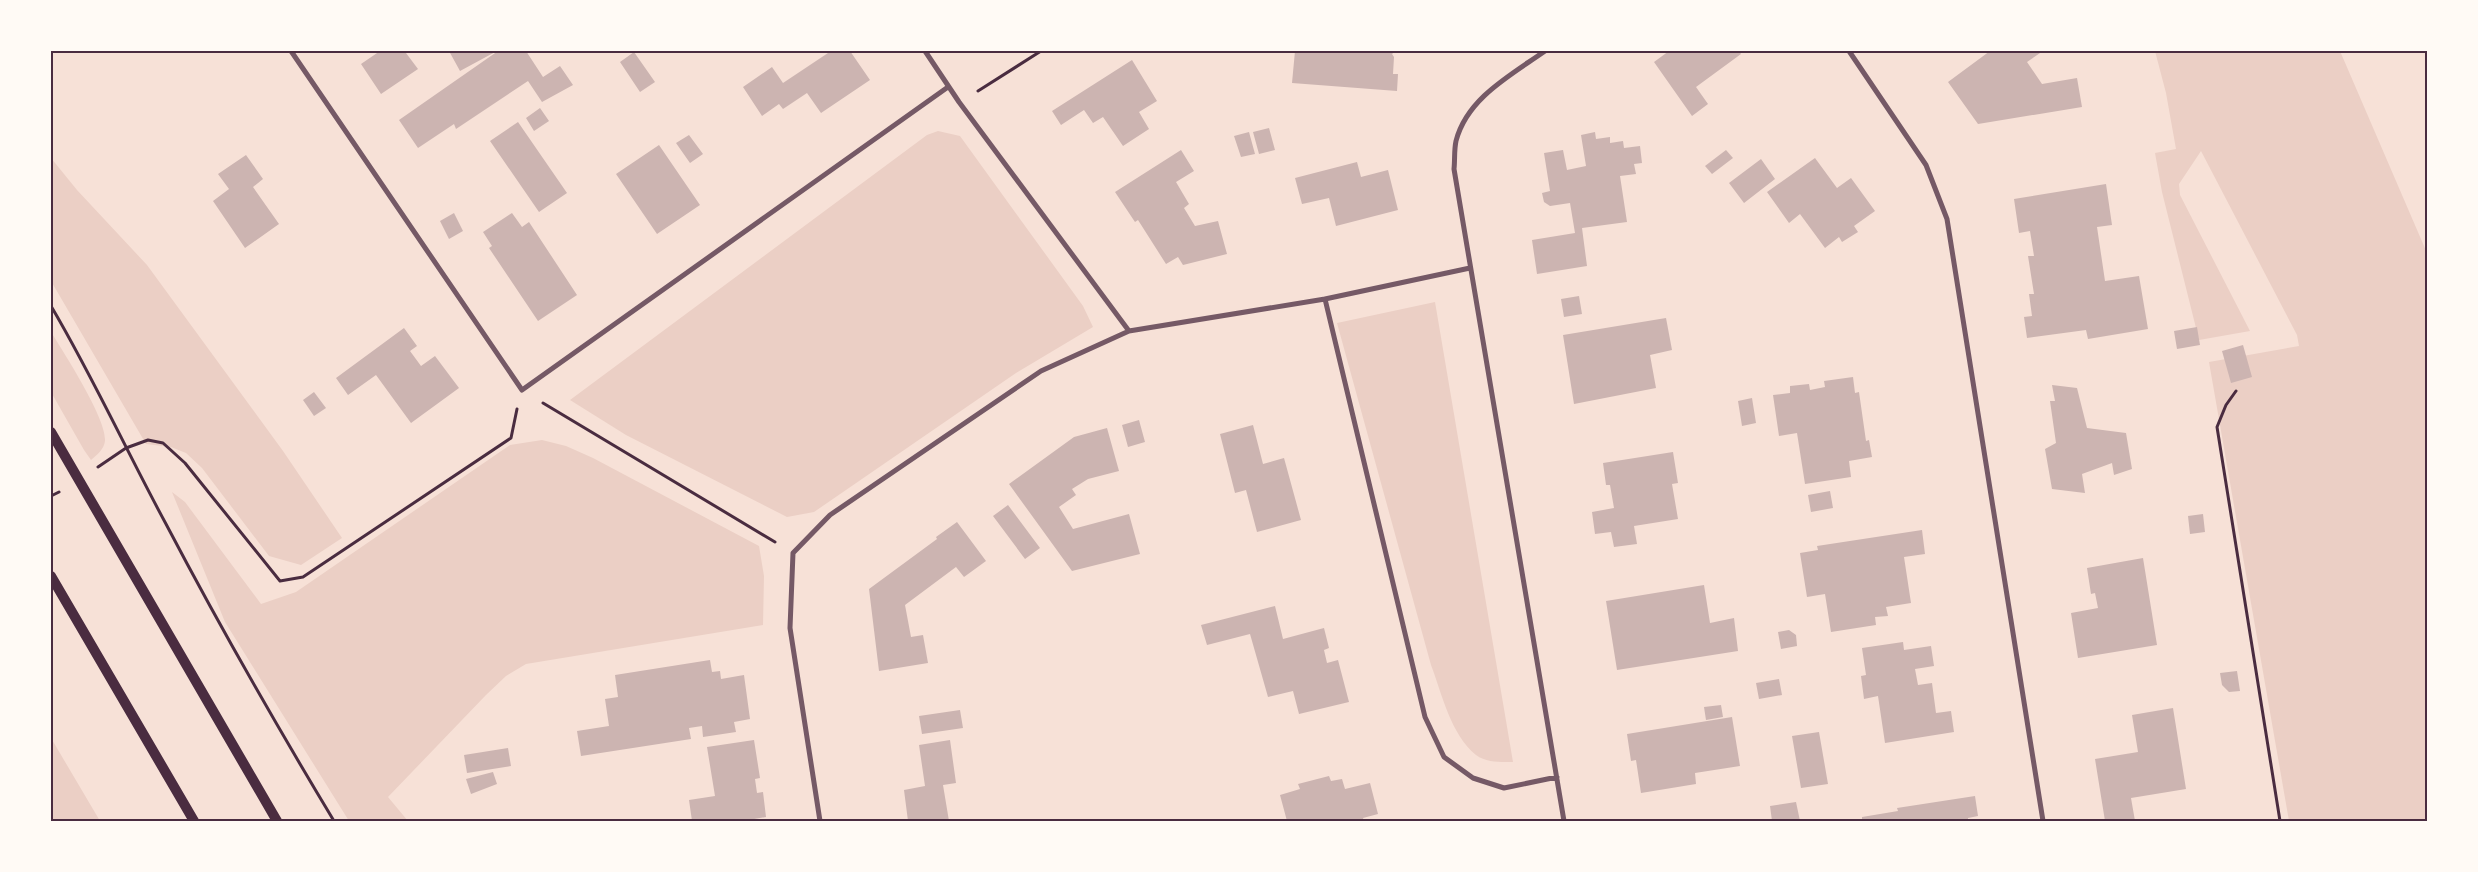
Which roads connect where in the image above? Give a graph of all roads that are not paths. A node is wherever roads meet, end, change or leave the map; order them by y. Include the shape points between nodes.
1 (291, 51) edge
2 (925, 51) edge
3 (1545, 51) edge
4 (1849, 51) edge
5 (948, 87) junction
6 (1470, 268) junction
7 (1324, 299) junction
8 (1129, 330) junction
9 (51, 432) edge
10 (51, 576) edge
11 (1558, 777) junction
12 (194, 821) edge
13 (278, 821) edge
14 (820, 821) edge
15 (1564, 821) edge
16 (2043, 821) edge

1 - 5 street via 522,390
2 - 5 street
3 - 6 street via 1484,95 1468,116 1456,142 1454,169
4 - 16 street via 1926,165 1947,219
5 - 8 street
6 - 7 street
6 - 11 street
7 - 8 street
7 - 11 street via 1425,717 1444,756 1473,778 1504,788
8 - 14 street via 1041,372 830,515 793,553 790,628
9 - 13 main road
10 - 12 main road
11 - 15 street

